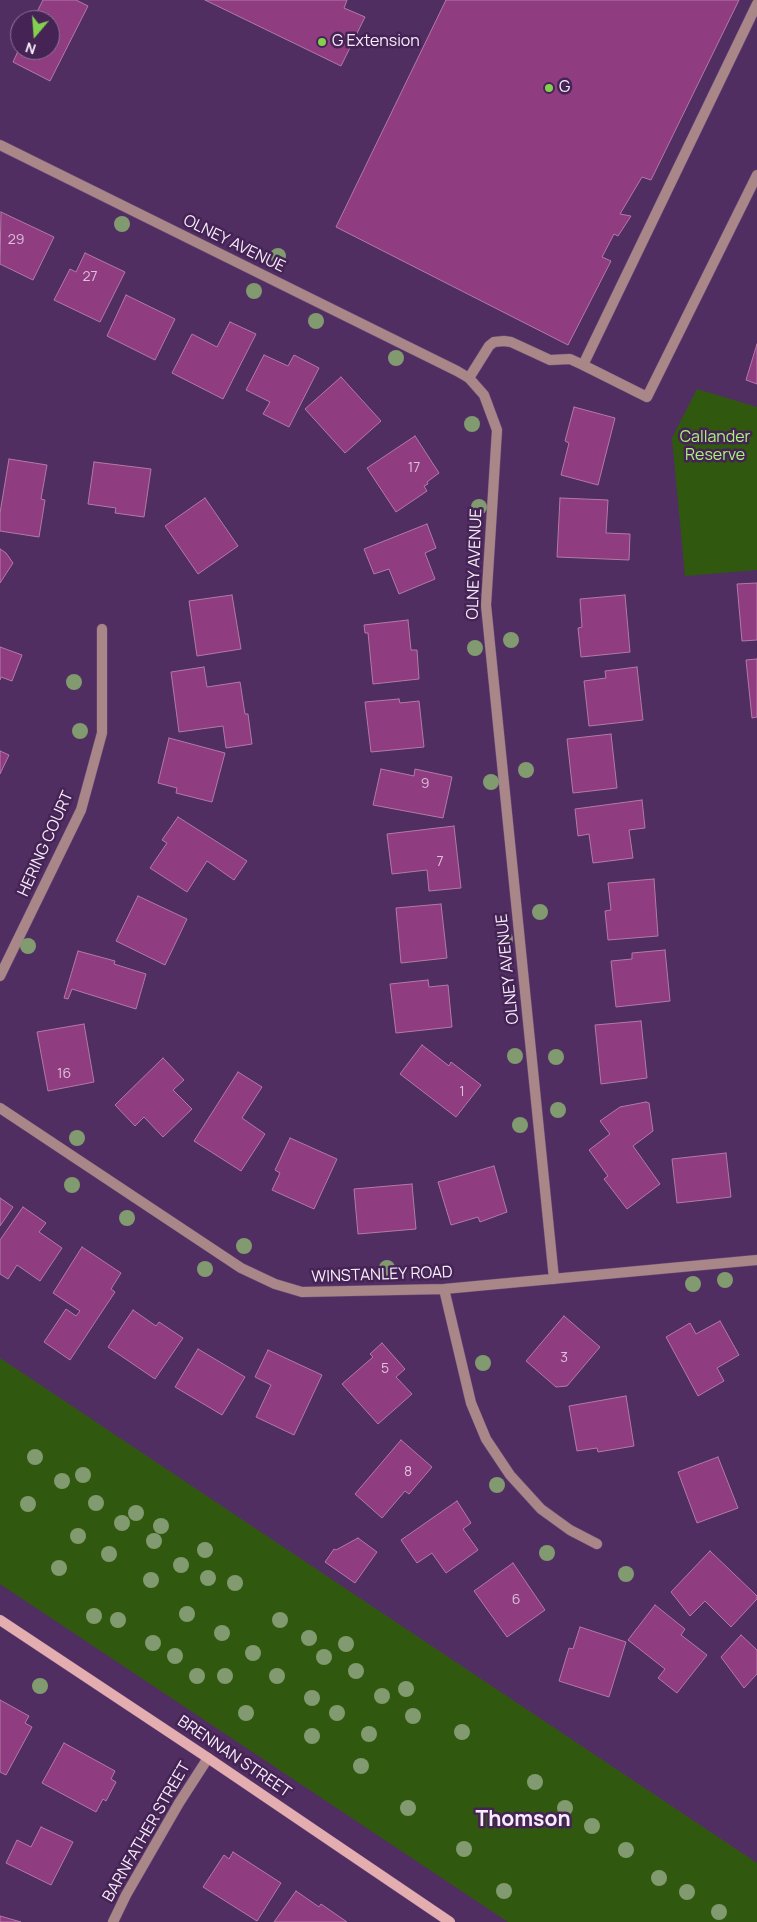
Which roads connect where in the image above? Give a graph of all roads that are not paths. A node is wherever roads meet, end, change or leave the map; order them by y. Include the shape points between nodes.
1 (757, 4) edge
2 (0, 145) edge
3 (757, 176) edge
4 (583, 365) junction
5 (470, 378) junction
6 (102, 629) dead end
7 (0, 976) edge
8 (0, 1108) edge
9 (757, 1260) edge
10 (554, 1279) junction
11 (444, 1289) junction
12 (597, 1544) dead end
13 (0, 1620) edge
14 (208, 1758) junction
15 (113, 1922) edge
16 (450, 1922) edge

1 - 4 street
2 - 5 street, OLNEY AVENUE
3 - 4 street via 647,397
4 - 5 street via 570,359 550,360 504,340 489,346
5 - 10 street, OLNEY AVENUE via 484,395 497,430 486,605
6 - 7 street, HERING COURT via 102,733 81,810
8 - 11 street, WINSTANLEY ROAD via 241,1268 275,1284 302,1292
9 - 10 street, WINSTANLEY ROAD
10 - 11 street, WINSTANLEY ROAD
11 - 12 street via 470,1403 486,1439 510,1475 541,1509
13 - 14 main road, BRENNAN STREET
14 - 15 street, BARNFATHER STREET
14 - 16 main road, BRENNAN STREET

